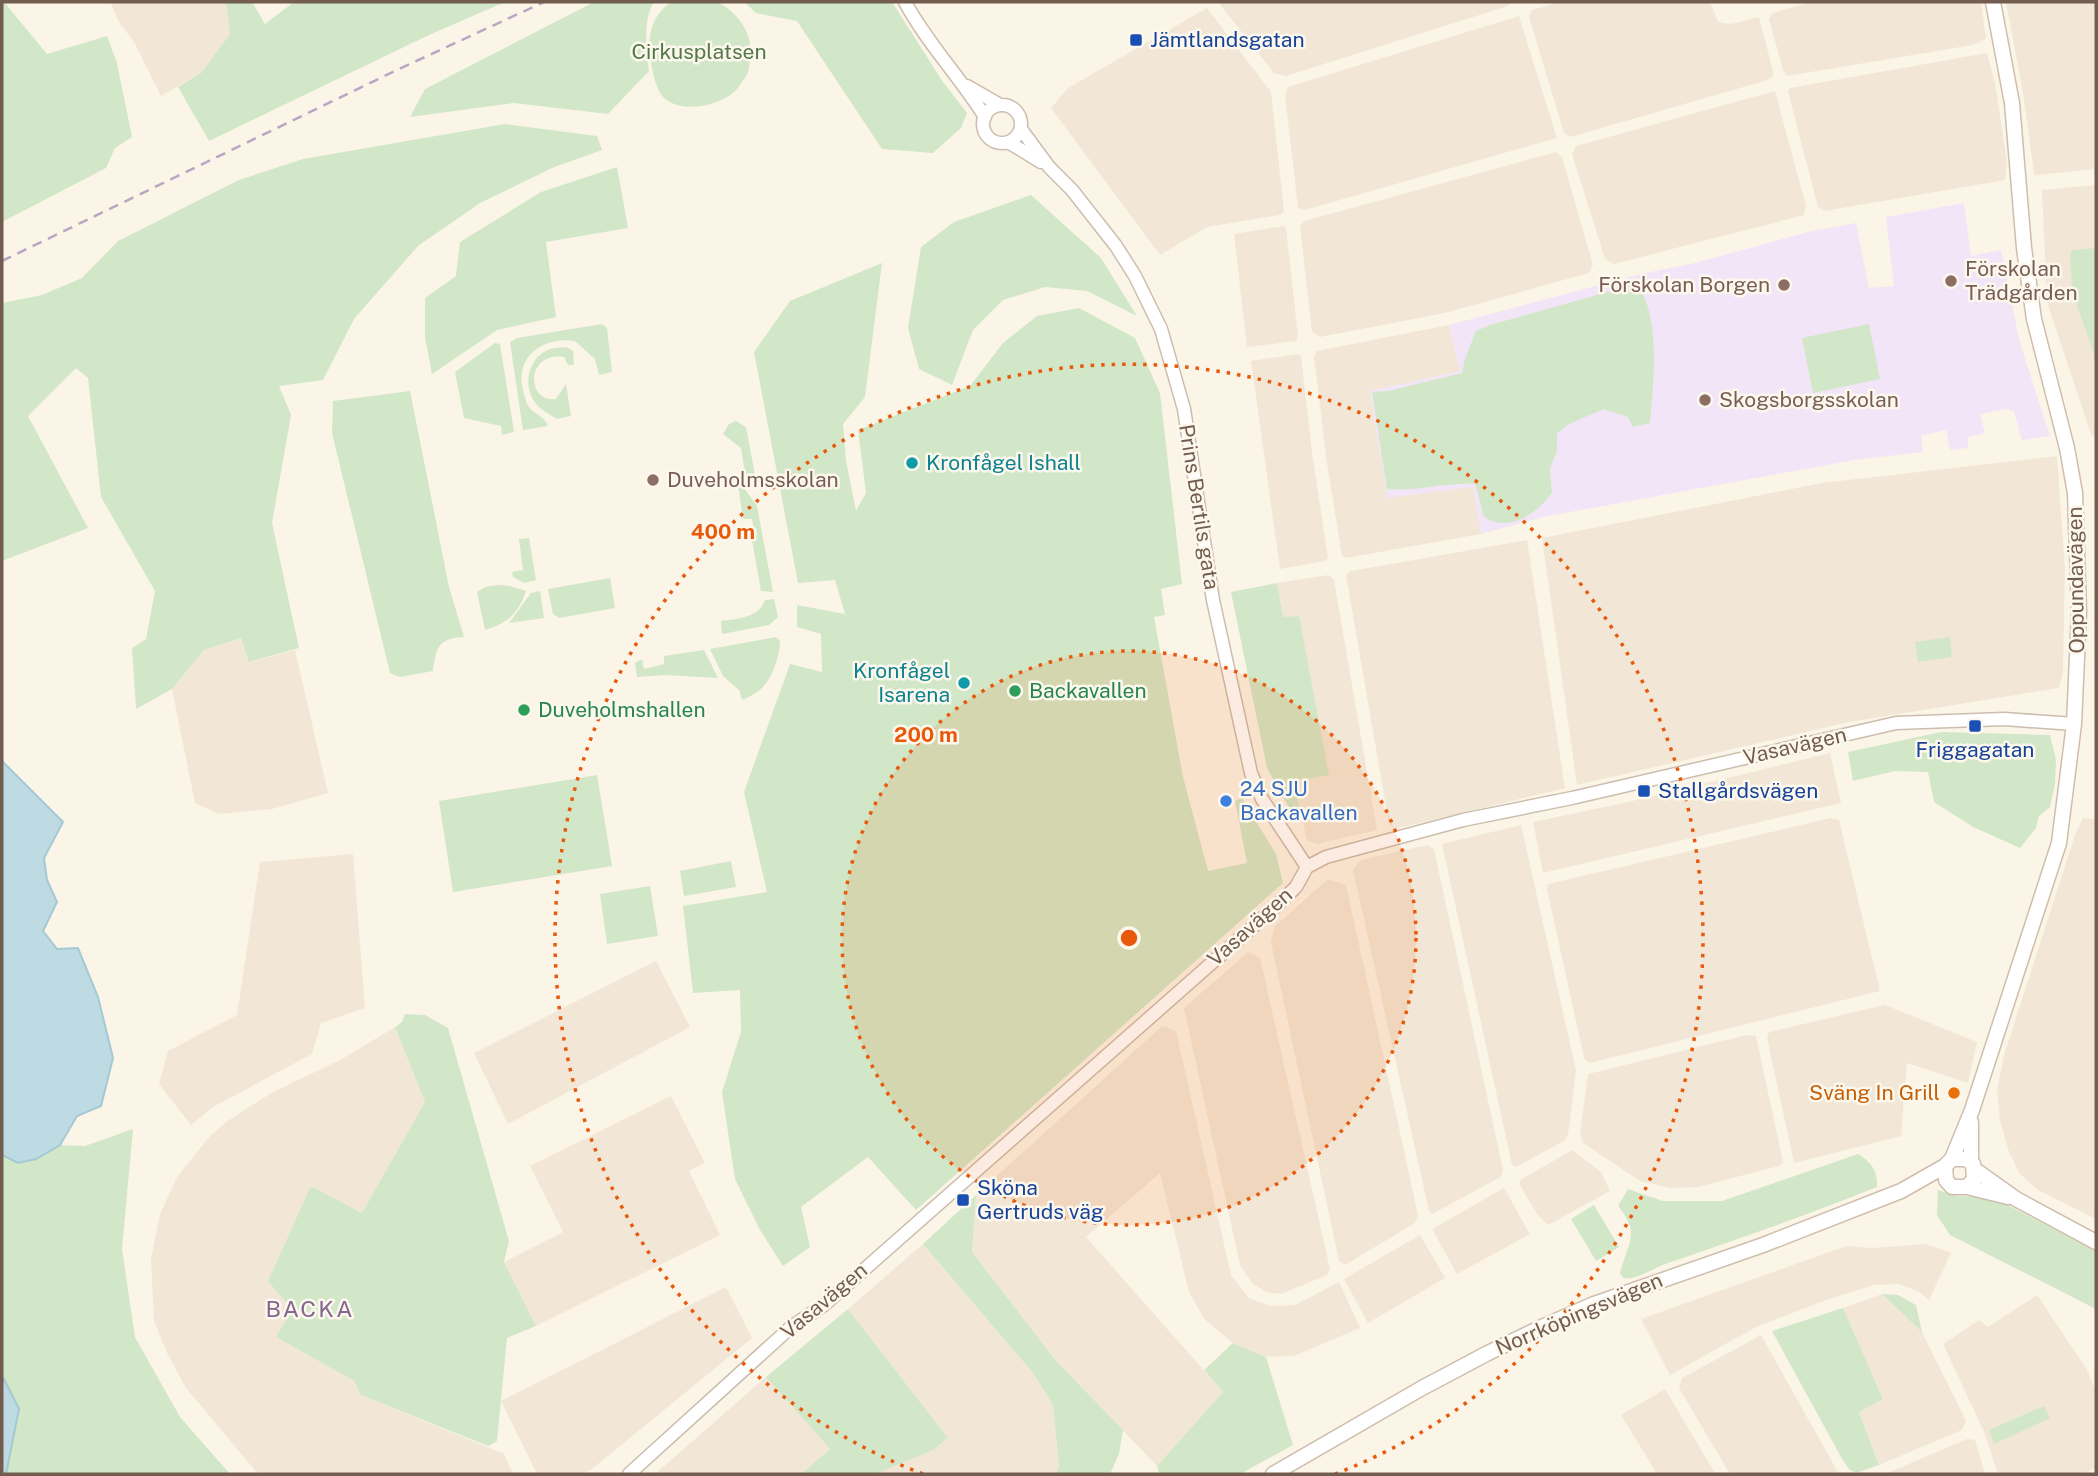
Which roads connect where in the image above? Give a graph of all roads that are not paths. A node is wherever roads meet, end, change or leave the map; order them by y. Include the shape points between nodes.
1 (905, 2) edge
2 (1993, 2) edge
3 (964, 85) junction
4 (1000, 105) junction
5 (985, 117) junction
6 (1021, 129) junction
7 (1008, 142) junction
8 (1049, 167) junction
9 (2074, 724) junction
10 (1307, 867) junction
11 (1972, 1110) junction
12 (1948, 1163) junction
13 (1973, 1166) junction
14 (1948, 1183) junction
15 (1967, 1188) junction
16 (1901, 1191) junction
17 (2016, 1199) junction
18 (2096, 1242) edge
19 (629, 1474) edge
20 (1273, 1474) edge

1 - 3 street
2 - 9 main road, Oppundavägen via 2012,103 2034,319 2075,493 2079,612
3 - 4 street
3 - 5 street
4 - 5 street
4 - 6 street via 1017,112
5 - 7 street via 988,137
6 - 7 street
6 - 8 street, Prins Bertils gata
7 - 8 street, Prins Bertils gata
8 - 10 street, Prins Bertils gata via 1116,246 1161,329 1184,409 1213,600 1251,773 1262,799
9 - 10 street, Vasavägen via 2004,719 1896,723 1463,820 1343,850
9 - 11 main road, Oppundavägen via 2059,843
10 - 19 street, Vasavägen via 1296,887 1274,908 824,1305 791,1327
11 - 12 main road, Oppundavägen
11 - 13 main road, Oppundavägen via 1969,1140
12 - 13 main road via 1961,1158
12 - 14 main road via 1944,1176
12 - 16 main road, Norrköpingsvägen
13 - 15 main road via 1974,1179
13 - 17 main road
14 - 15 main road
14 - 16 main road, Norrköpingsvägen
15 - 17 main road
16 - 20 main road, Norrköpingsvägen via 1542,1327 1422,1388
17 - 18 main road

